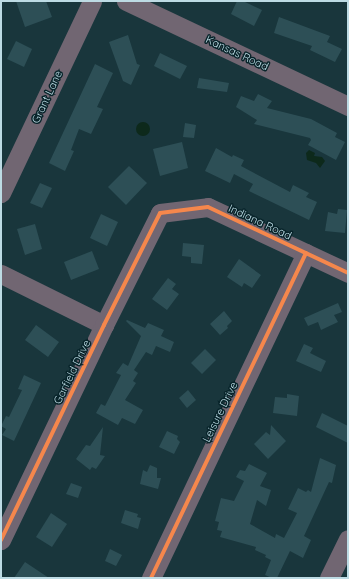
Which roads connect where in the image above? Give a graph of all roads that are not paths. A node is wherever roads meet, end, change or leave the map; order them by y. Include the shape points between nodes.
1 (92, 1) edge
2 (126, 1) edge
3 (348, 106) edge
4 (1, 193) edge
5 (160, 212) joint
6 (306, 253) junction
7 (348, 273) edge
8 (1, 274) edge
9 (104, 325) junction
10 (348, 539) edge
11 (1, 540) edge
12 (151, 578) edge
13 (330, 578) edge

1 - 4 street, Grant Lane
2 - 3 street, Kansas Road
5 - 6 street, Indiana Road via 208,207
5 - 9 street, Garfield Drive
6 - 7 street, Indiana Road
6 - 12 street, Leisure Drive
8 - 9 street
9 - 11 street, Garfield Drive
10 - 13 street

